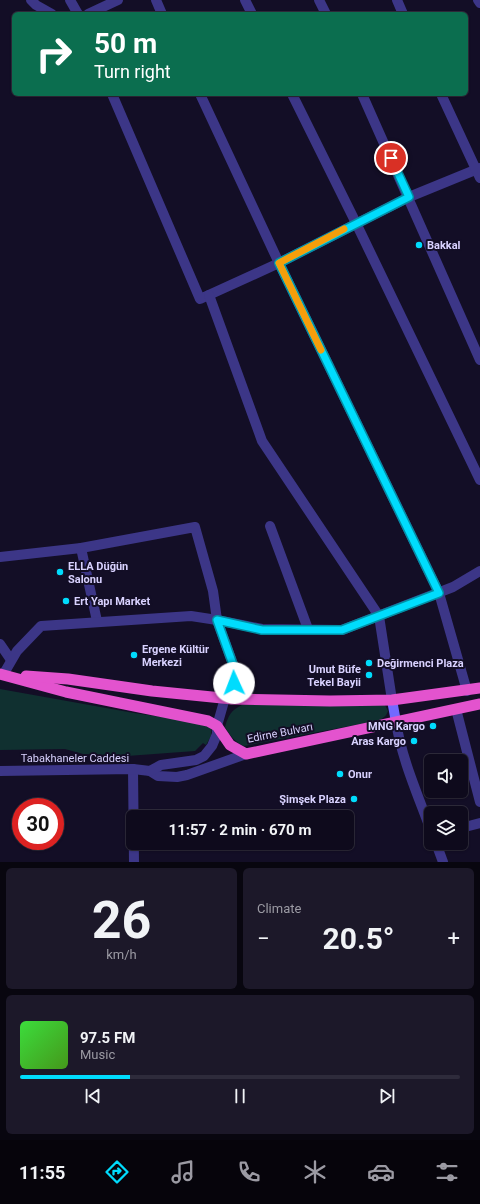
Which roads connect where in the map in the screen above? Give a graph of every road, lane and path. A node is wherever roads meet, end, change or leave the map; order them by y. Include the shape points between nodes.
1 (32, 0) edge
2 (70, 0) edge
3 (118, 0) edge
4 (156, 0) edge
5 (245, 0) edge
6 (319, 0) edge
7 (396, 0) edge
8 (478, 0) edge
9 (480, 3) edge
10 (48, 12) edge
11 (77, 12) edge
12 (92, 12) edge
13 (161, 12) edge
14 (251, 12) edge
15 (325, 12) edge
16 (402, 12) edge
17 (113, 96) edge
18 (201, 96) edge
19 (293, 96) edge
20 (363, 96) edge
21 (441, 96) edge
22 (479, 172) edge
23 (409, 197) junction
24 (356, 223) junction
25 (279, 263) junction
26 (209, 295) junction
27 (480, 360) edge
28 (480, 480) edge
29 (270, 526) dead end
30 (81, 548) junction
31 (0, 557) edge
32 (480, 571) edge
33 (439, 593) junction
34 (379, 616) junction
35 (217, 620) junction
36 (97, 622) junction
37 (308, 629) junction
38 (0, 644) edge
39 (11, 660) junction
40 (2, 674) edge
41 (480, 688) edge
42 (467, 691) junction
43 (228, 698) junction
44 (392, 700) junction
45 (480, 704) edge
46 (456, 709) junction
47 (396, 722) junction
48 (217, 726) junction
49 (246, 754) junction
50 (204, 756) junction
51 (208, 767) junction
52 (133, 769) junction
53 (0, 771) edge
54 (150, 771) junction
55 (480, 802) edge
56 (424, 813) edge
57 (480, 823) edge
58 (468, 826) edge
59 (439, 850) edge
60 (134, 862) edge
61 (443, 862) edge

1 - 10 street
2 - 11 street
3 - 12 street
4 - 13 street
5 - 14 street
6 - 15 street
7 - 16 street
8 - 9 street
17 - 26 street via 200,299
18 - 25 street
19 - 24 street
20 - 23 street
21 - 22 street
22 - 23 street
23 - 24 street
23 - 27 street
24 - 25 street
24 - 28 street
25 - 26 street
25 - 33 street
26 - 34 street via 262,441
29 - 37 street
30 - 31 street
30 - 35 street via 195,527 213,591
30 - 36 street
32 - 33 street via 453,588
33 - 34 street
33 - 42 street
34 - 37 street via 342,630
34 - 44 street
35 - 36 street via 191,616
35 - 37 street via 262,630
35 - 43 street via 235,670
36 - 39 street via 42,626
38 - 39 street
39 - 40 street
40 - 43 highway
40 - 48 highway via 66,692 208,721
41 - 42 highway
42 - 44 highway
43 - 44 highway
43 - 48 street
44 - 47 main road
45 - 46 highway, Edirne Bulvarı
46 - 47 highway, Edirne Bulvarı
46 - 55 street
47 - 49 highway, Edirne Bulvarı
47 - 56 street via 407,768
48 - 49 highway, Edirne Bulvarı via 230,745
48 - 50 street via 212,746
49 - 51 street, Tabakhaneler Caddesi
50 - 51 street
50 - 54 street, Tabakhaneler Caddesi via 196,760 161,765
51 - 54 street, Tabakhaneler Caddesi via 177,777 158,776
52 - 53 street, Tabakhaneler Caddesi
52 - 54 street, Tabakhaneler Caddesi
52 - 60 street
57 - 58 street
59 - 61 street

